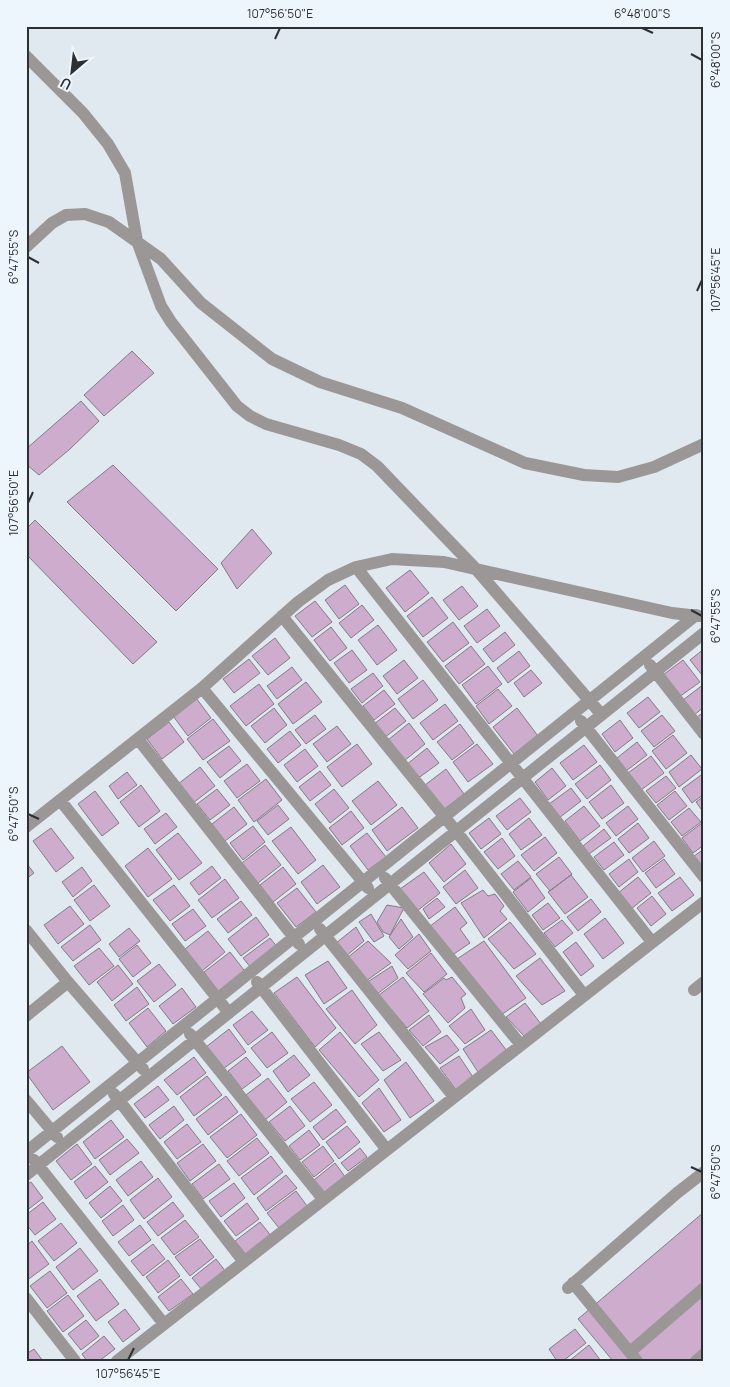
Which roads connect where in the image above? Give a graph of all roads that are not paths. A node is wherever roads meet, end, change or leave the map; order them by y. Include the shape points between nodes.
1 (26, 56) edge
2 (136, 241) junction
3 (26, 247) edge
4 (704, 444) edge
5 (356, 567) junction
6 (475, 568) junction
7 (282, 616) junction
8 (700, 616) edge
9 (704, 633) edge
10 (643, 658) junction
11 (655, 671) junction
12 (202, 688) junction
13 (589, 701) junction
14 (574, 713) junction
15 (601, 714) junction
16 (586, 727) junction
17 (704, 734) edge
18 (138, 739) junction
19 (512, 763) junction
20 (523, 777) junction
21 (60, 800) junction
22 (445, 817) junction
23 (26, 828) edge
24 (456, 831) junction
25 (378, 870) junction
26 (704, 877) edge
27 (364, 882) junction
28 (390, 884) junction
29 (375, 896) junction
30 (704, 902) edge
31 (314, 922) junction
32 (26, 930) edge
33 (325, 936) junction
34 (294, 938) junction
35 (652, 942) junction
36 (305, 952) junction
37 (250, 973) junction
38 (68, 982) junction
39 (261, 987) junction
40 (584, 995) junction
41 (218, 999) junction
42 (229, 1013) junction
43 (26, 1016) edge
44 (183, 1027) junction
45 (194, 1040) junction
46 (521, 1045) junction
47 (138, 1063) junction
48 (149, 1076) junction
49 (108, 1087) junction
50 (454, 1097) junction
51 (26, 1100) edge
52 (119, 1101) junction
53 (52, 1131) junction
54 (64, 1145) junction
55 (387, 1150) junction
56 (27, 1152) edge
57 (38, 1166) junction
58 (704, 1172) edge
59 (26, 1175) edge
60 (323, 1199) junction
61 (244, 1262) junction
62 (704, 1288) edge
63 (26, 1298) edge
64 (164, 1324) junction
65 (704, 1354) edge
66 (634, 1356) edge
67 (75, 1361) edge
68 (118, 1361) edge
69 (696, 1361) edge

1 - 2 street via 83,113 108,144 125,173
2 - 3 street via 109,222 85,214 66,215
2 - 4 street via 161,259 201,303 272,359 320,382 402,408 525,463 584,475 618,477 654,467
2 - 6 street via 171,322 237,406 266,424 360,454 377,466
5 - 6 street via 392,559 444,562
5 - 7 street via 328,580
5 - 19 street
6 - 8 street via 672,613
6 - 13 street
7 - 12 street
7 - 22 street
8 - 10 street
9 - 11 street
10 - 11 street
10 - 13 street
11 - 15 street
11 - 17 street
12 - 18 street
12 - 27 street
13 - 14 street
13 - 15 street
14 - 16 street
14 - 19 street
15 - 16 street
16 - 20 street
16 - 26 street
18 - 21 street
18 - 34 street
19 - 20 street
19 - 22 street
20 - 24 street
20 - 35 street
21 - 23 street
21 - 41 street
22 - 24 street
22 - 25 street
24 - 28 street
24 - 40 street
25 - 27 street
25 - 28 street
27 - 29 street
27 - 31 street
28 - 29 street
28 - 46 street
29 - 33 street
30 - 35 street
31 - 33 street
31 - 34 street
32 - 38 street
33 - 36 street
33 - 50 street
34 - 36 street
34 - 37 street
35 - 40 street
36 - 39 street
37 - 39 street
37 - 41 street
38 - 43 street
38 - 47 street
39 - 42 street
39 - 55 street
40 - 46 street
41 - 42 street
41 - 44 street
42 - 45 street
44 - 45 street
44 - 47 street
45 - 48 street
45 - 60 street
46 - 50 street
47 - 48 street
47 - 49 street
48 - 52 street
49 - 52 street
49 - 53 street
50 - 55 street
51 - 53 street
52 - 54 street
52 - 61 street
53 - 54 street
53 - 56 street
54 - 57 street
55 - 60 street
56 - 57 street
57 - 59 street
57 - 64 street
58 - 66 street via 571,1285
60 - 61 street
61 - 64 street
62 - 66 street
63 - 67 street
64 - 68 street
65 - 69 street

